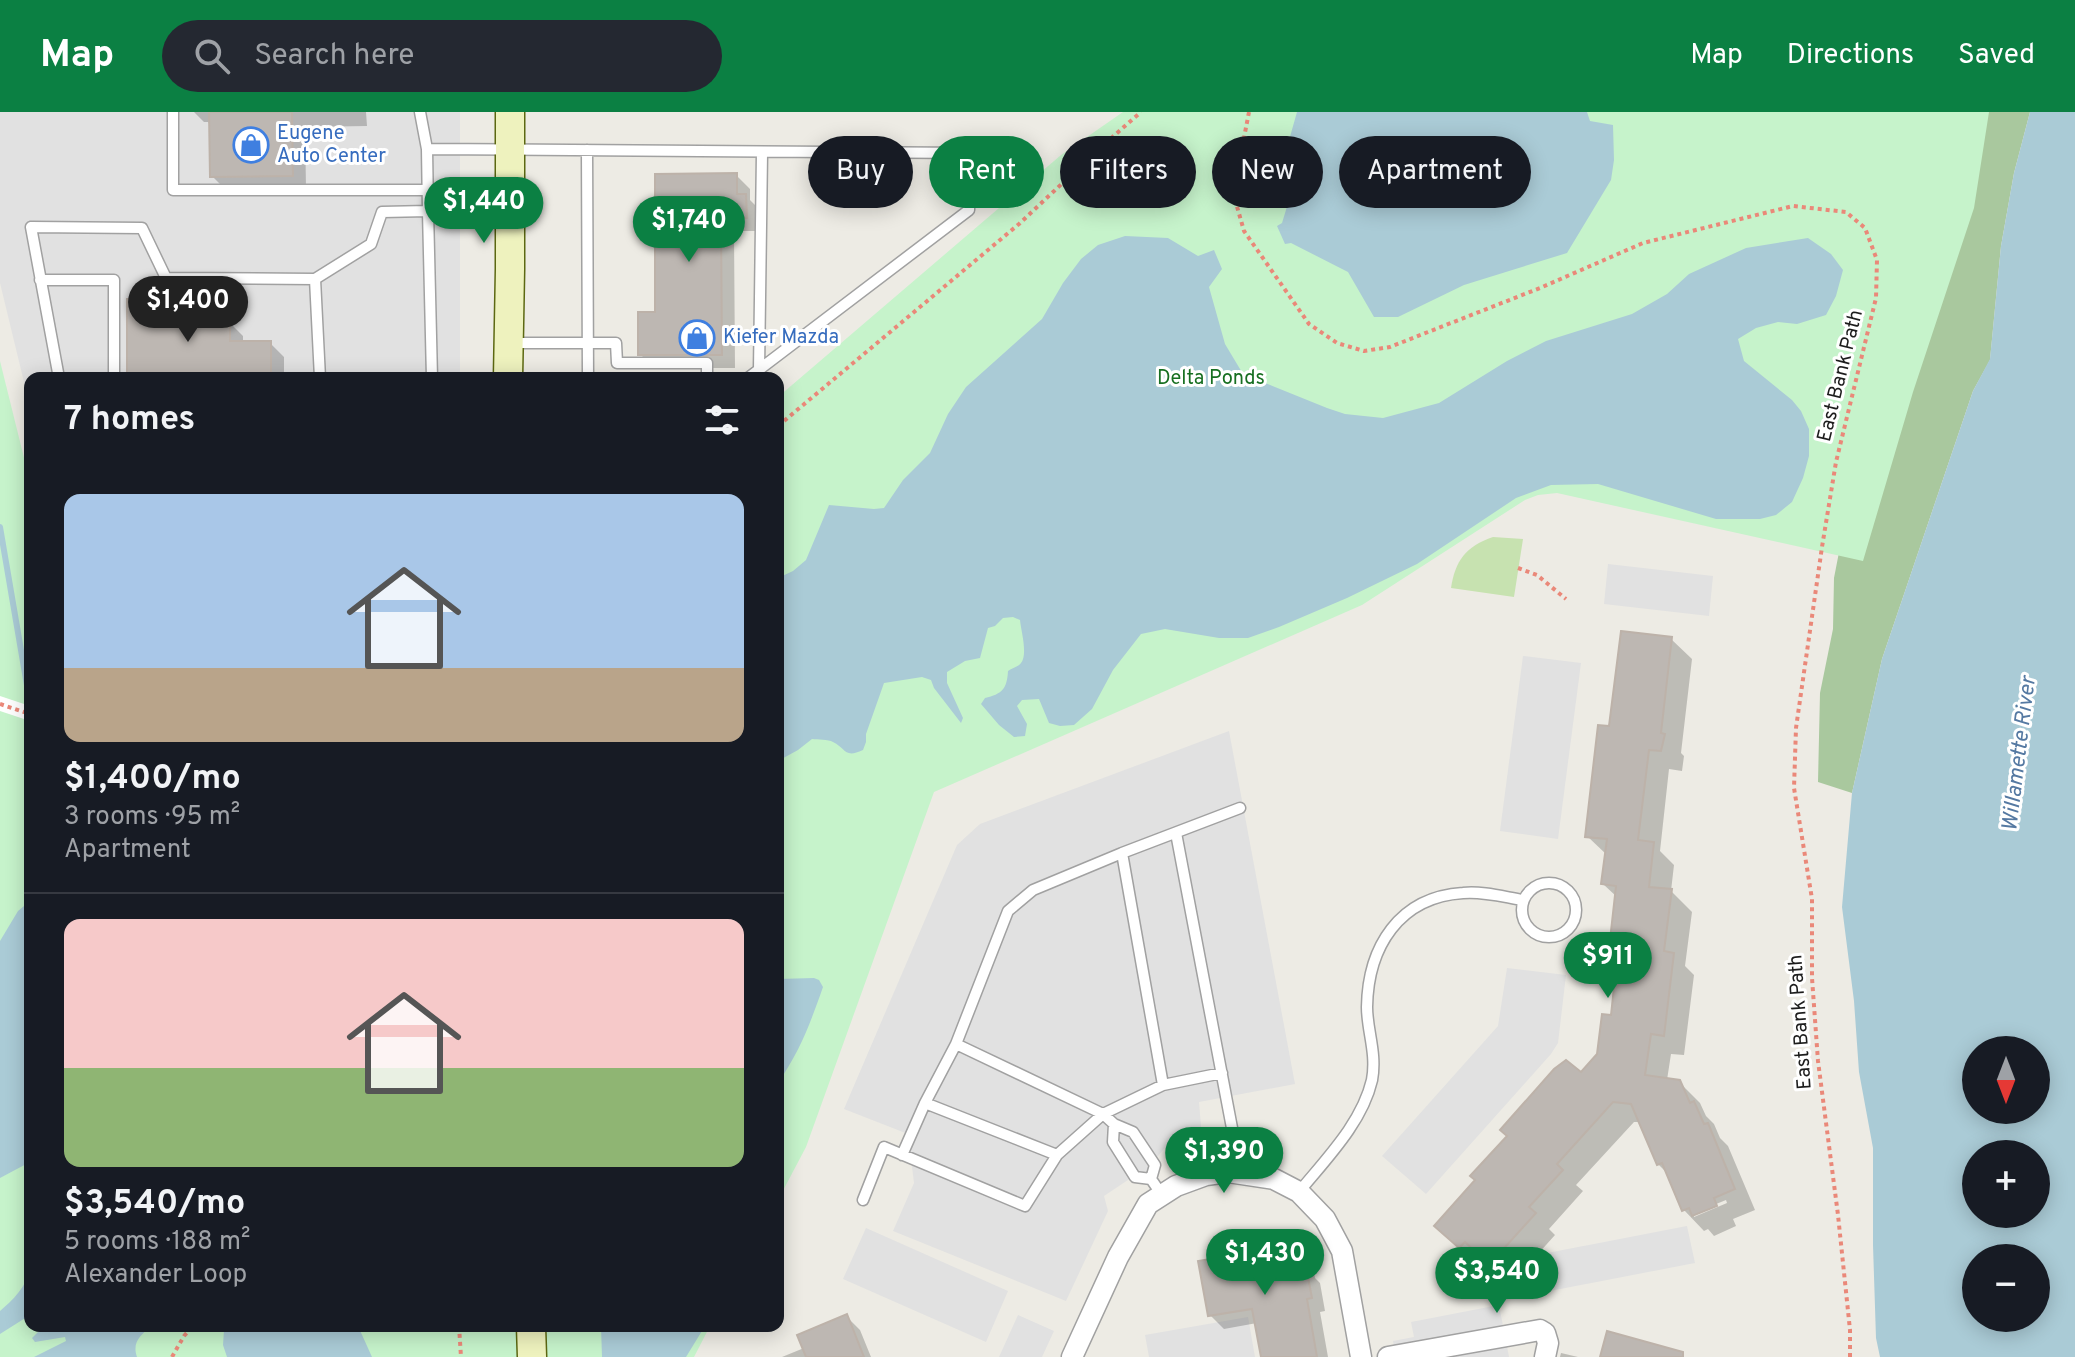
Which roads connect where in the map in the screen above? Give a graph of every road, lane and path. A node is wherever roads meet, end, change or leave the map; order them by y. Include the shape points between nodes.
1 (173, 112) edge
2 (420, 112) edge
3 (510, 112) edge
4 (1141, 112) edge
5 (1249, 112) edge
6 (427, 149) junction
7 (510, 149) junction
8 (587, 150) junction
9 (762, 153) junction
10 (429, 190) junction
11 (428, 211) junction
12 (315, 279) junction
13 (40, 280) junction
14 (508, 343) junction
15 (588, 343) junction
16 (759, 370) junction
17 (58, 372) edge
18 (114, 372) edge
19 (320, 372) edge
20 (432, 372) edge
21 (508, 372) edge
22 (588, 372) edge
23 (707, 372) edge
24 (756, 372) edge
25 (784, 421) edge
26 (1518, 568) dead end
27 (1566, 599) dead end
28 (0, 704) edge
29 (24, 712) edge
30 (1240, 808) dead end
31 (1176, 833) junction
32 (1122, 853) junction
33 (1523, 900) junction
34 (956, 1044) junction
35 (1222, 1073) junction
36 (1163, 1085) junction
37 (925, 1103) junction
38 (1103, 1114) junction
39 (1114, 1124) junction
40 (1232, 1128) dead end
41 (902, 1155) junction
42 (1057, 1155) junction
43 (1157, 1187) junction
44 (1299, 1192) junction
45 (863, 1200) dead end
46 (188, 1332) edge
47 (459, 1332) edge
48 (531, 1332) edge
49 (172, 1357) edge
50 (461, 1357) edge
51 (532, 1357) edge
52 (1072, 1357) edge
53 (1361, 1357) edge
54 (1388, 1357) edge
55 (1545, 1357) edge
56 (1850, 1357) edge

1 - 10 lane via 173,190
2 - 6 lane
3 - 7 main road
4 - 25 path via 1019,224
5 - 56 path, East Bank Path via 1237,174 1236,203 1244,231 1309,324 1337,343 1364,351 1390,347 1643,243 1793,206 1846,212 1865,228 1877,260 1876,298 1836,462 1796,728 1794,788 1812,899 1818,1061
6 - 7 lane
6 - 10 lane
7 - 8 lane
7 - 14 main road
8 - 9 lane
8 - 15 lane
9 - 16 lane
9 - 16 lane via 971,153 969,210
10 - 11 lane
11 - 12 lane via 382,212 371,244
11 - 20 lane
12 - 13 lane via 166,278 142,228 31,227
12 - 19 lane
13 - 17 lane
13 - 18 lane via 114,280
14 - 15 lane
14 - 21 main road
15 - 22 lane
15 - 23 lane via 616,343 617,363 707,363
16 - 24 lane
26 - 27 path via 1537,575
28 - 29 path
30 - 31 lane
31 - 32 lane
31 - 35 lane
32 - 34 lane via 1033,890 1008,911
32 - 36 lane
33 - 33 lane via 1523,919 1542,936 1561,935 1574,921 1575,902 1559,884 1540,884
33 - 44 lane via 1446,895 1412,909 1383,937 1371,974 1367,1008 1372,1078 1362,1109
34 - 37 lane
34 - 38 lane
35 - 36 lane
35 - 40 lane
36 - 38 lane
37 - 41 lane
37 - 42 lane
38 - 39 lane
38 - 42 lane
39 - 43 lane via 1133,1132 1155,1165
39 - 43 lane via 1113,1142 1135,1177
41 - 42 lane via 1025,1206
41 - 45 lane via 884,1147
43 - 44 street via 1228,1172 1274,1179
43 - 52 street
44 - 53 street via 1338,1240
46 - 49 path
47 - 50 path
48 - 51 main road
54 - 55 street via 1540,1330 1548,1343

